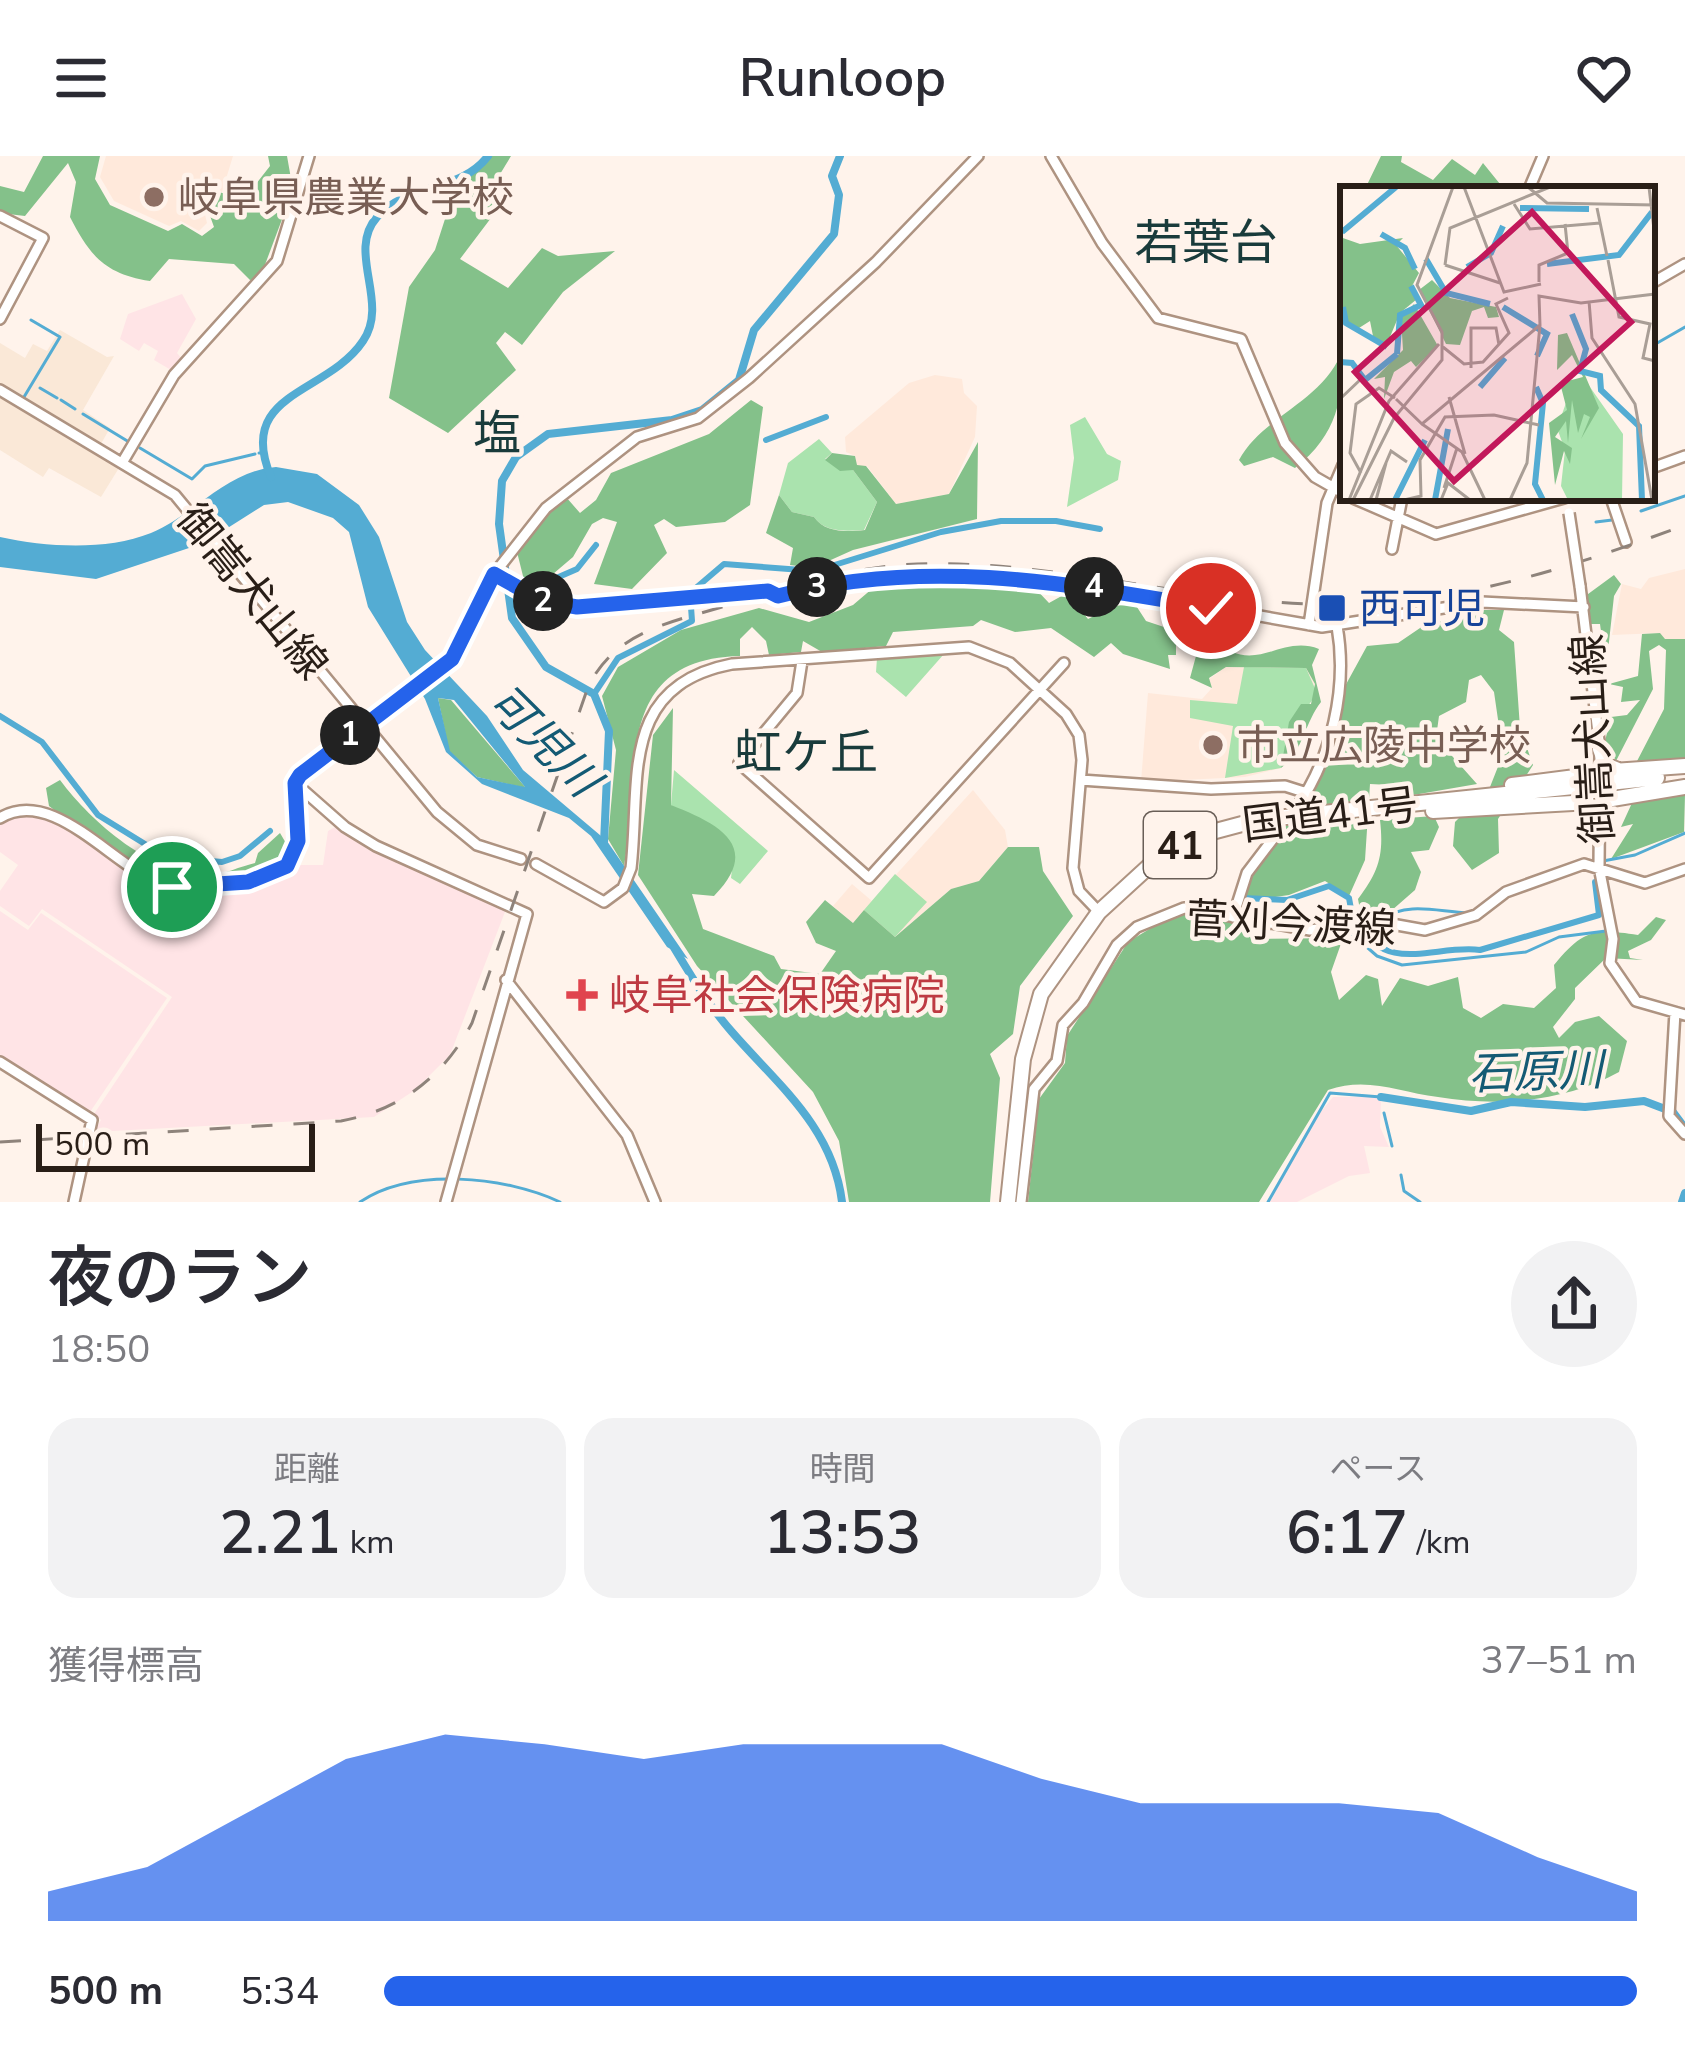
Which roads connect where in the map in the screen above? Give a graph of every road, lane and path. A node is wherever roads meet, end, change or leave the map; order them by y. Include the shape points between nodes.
1 (309, 156) edge
2 (978, 156) edge
3 (1051, 156) edge
4 (1543, 156) edge
5 (1530, 186) edge
6 (0, 216) edge
7 (1685, 264) edge
8 (1655, 281) edge
9 (0, 319) edge
10 (0, 390) edge
11 (1685, 456) edge
12 (122, 463) junction
13 (1655, 467) edge
14 (1338, 490) edge
15 (1359, 501) edge
16 (1401, 501) edge
17 (1555, 501) edge
18 (1566, 501) edge
19 (1612, 501) edge
20 (1397, 520) junction
21 (1626, 542) dead end
22 (1392, 549) dead end
23 (498, 573) junction
24 (1584, 608) junction
25 (1310, 626) junction
26 (1337, 626) junction
27 (802, 661) junction
28 (1064, 663) dead end
29 (1040, 690) junction
30 (362, 725) junction
31 (1685, 777) edge
32 (1081, 780) junction
33 (295, 783) junction
34 (1601, 784) junction
35 (1307, 793) junction
36 (1294, 810) dead end
37 (0, 818) edge
38 (1279, 831) dead end
39 (521, 860) dead end
40 (536, 865) dead end
41 (1599, 867) junction
42 (1685, 869) edge
43 (1101, 914) junction
44 (1233, 917) junction
45 (506, 980) junction
46 (516, 993) junction
47 (500, 997) junction
48 (1680, 1013) edge
49 (0, 1062) edge
50 (1685, 1134) edge
51 (74, 1202) edge
52 (446, 1202) edge
53 (656, 1202) edge
54 (1014, 1202) edge

1 - 12 street via 277,261 174,375
2 - 23 street via 775,356 698,418 626,445 546,508
3 - 14 street via 1158,318 1232,333 1248,346 1285,443
4 - 5 street
6 - 9 street via 43,238
7 - 8 street
10 - 12 street, 御嵩犬山線
11 - 13 street
12 - 30 street, 御嵩犬山線 via 186,506
14 - 25 street
15 - 20 street
16 - 20 street
17 - 20 street via 1446,534
18 - 24 street, bridge
19 - 21 street
20 - 22 street
23 - 25 street, 御嵩犬山線 via 542,601 577,607 778,596 904,574 985,574
23 - 30 street via 457,653
24 - 26 street, 御嵩犬山線 via 1482,602
24 - 34 street, 御嵩犬山線
25 - 26 street, 御嵩犬山線
26 - 35 street via 1343,687
27 - 29 street via 968,647 1000,656
27 - 29 street via 797,693 739,763 869,878
27 - 40 street via 717,667 662,700 640,741 633,854 623,888 604,902
28 - 29 street
29 - 32 street via 1079,735
30 - 33 street
30 - 39 street, 御嵩犬山線 via 451,827
31 - 34 highway, 国道41号 / 41
32 - 35 street
32 - 43 street via 1073,868 1079,891
33 - 37 street via 291,862 212,888 163,885 64,820 12,812
33 - 45 street via 376,846 525,910
34 - 41 street, 御嵩犬山線
34 - 43 highway, 国道41号 / 41 via 1257,820 1197,836 1137,874
35 - 36 street
38 - 44 street via 1247,874
41 - 42 street, 御嵩犬山線 via 1645,883
41 - 44 street, 菅刈今渡線 via 1570,868 1436,929 1375,921 1310,930
41 - 48 street via 1613,974 1636,1001
43 - 54 highway, 国道41号 / 41 via 1036,1025
44 - 54 street, 菅刈今渡線 via 1184,908 1137,927 1117,945 1061,1029 1057,1061 1034,1089
45 - 46 street
45 - 47 street
46 - 47 street
46 - 53 street via 627,1135
47 - 52 street
48 - 50 street via 1670,1110
49 - 51 street via 92,1120

